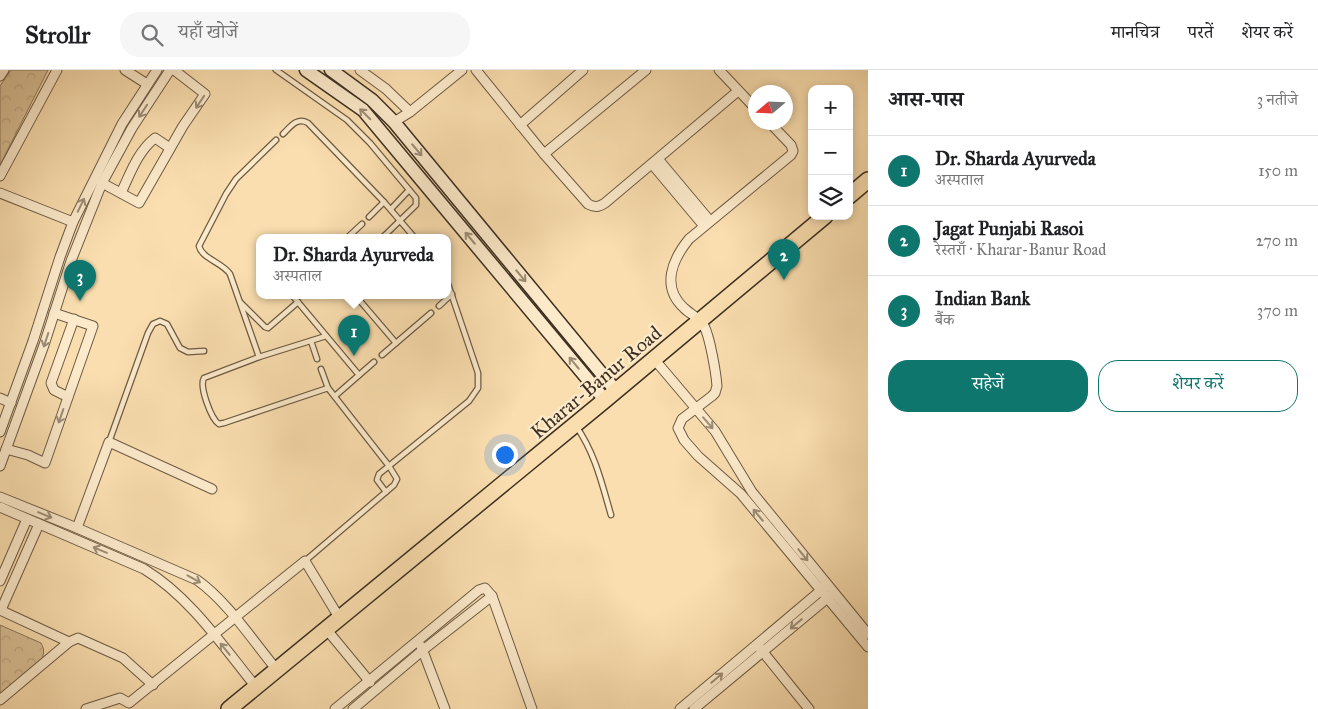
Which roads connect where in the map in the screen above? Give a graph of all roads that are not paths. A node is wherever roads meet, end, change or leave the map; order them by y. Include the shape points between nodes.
1 (4, 70) edge
2 (57, 70) edge
3 (125, 70) edge
4 (157, 70) edge
5 (172, 70) edge
6 (276, 70) edge
7 (306, 70) edge
8 (331, 70) edge
9 (360, 70) edge
10 (462, 70) edge
11 (476, 70) edge
12 (583, 70) edge
13 (646, 70) edge
14 (718, 70) edge
15 (0, 76) edge
16 (147, 84) junction
17 (738, 91) junction
18 (748, 101) edge
19 (410, 112) junction
20 (394, 122) junction
21 (520, 125) junction
22 (777, 130) edge
23 (283, 134) dead end
24 (276, 140) dead end
25 (170, 148) junction
26 (544, 154) junction
27 (655, 161) junction
28 (0, 176) edge
29 (868, 180) edge
30 (102, 183) junction
31 (409, 190) junction
32 (0, 193) edge
33 (120, 193) junction
34 (853, 193) edge
35 (384, 202) junction
36 (391, 209) junction
37 (369, 217) dead end
38 (820, 220) edge
39 (401, 221) junction
40 (73, 222) junction
41 (362, 224) dead end
42 (707, 224) junction
43 (351, 234) edge
44 (386, 234) edge
45 (412, 234) edge
46 (452, 294) edge
47 (295, 299) edge
48 (358, 299) edge
49 (447, 299) edge
50 (240, 302) junction
51 (298, 302) junction
52 (439, 306) dead end
53 (54, 313) junction
54 (431, 313) dead end
55 (74, 319) junction
56 (700, 320) junction
57 (326, 336) junction
58 (311, 341) junction
59 (396, 343) junction
60 (204, 351) dead end
61 (382, 355) dead end
62 (259, 357) junction
63 (317, 358) dead end
64 (654, 359) junction
65 (374, 362) dead end
66 (321, 369) dead end
67 (359, 375) junction
68 (328, 388) junction
69 (335, 396) junction
70 (611, 396) junction
71 (68, 397) junction
72 (0, 398) edge
73 (11, 403) junction
74 (696, 409) junction
75 (575, 425) junction
76 (0, 432) edge
77 (109, 442) junction
78 (6, 450) junction
79 (0, 466) edge
80 (389, 466) junction
81 (212, 489) dead end
82 (386, 492) junction
83 (0, 497) edge
84 (0, 508) edge
85 (611, 515) dead end
86 (27, 519) junction
87 (39, 524) junction
88 (77, 528) junction
89 (305, 561) junction
90 (0, 582) edge
91 (827, 592) junction
92 (492, 596) junction
93 (1, 610) edge
94 (234, 618) junction
95 (340, 619) junction
96 (327, 630) junction
97 (214, 634) junction
98 (868, 634) edge
99 (419, 641) junction
100 (69, 642) junction
101 (868, 647) edge
102 (759, 648) junction
103 (423, 650) junction
104 (276, 670) junction
105 (370, 682) junction
106 (153, 685) junction
107 (256, 687) junction
108 (360, 689) junction
109 (0, 700) edge
110 (365, 700) junction
111 (130, 706) edge
112 (86, 709) edge
113 (229, 709) edge
114 (335, 709) edge
115 (353, 709) edge
116 (368, 709) edge
117 (445, 709) edge
118 (532, 709) edge
119 (680, 709) edge
120 (694, 709) edge
121 (809, 709) edge

1 - 15 street
2 - 28 street
3 - 16 street
4 - 16 street
5 -> 25 street via 205,94
5 -> 30 street via 132,128
6 - 31 lane via 347,120
70 -> 7 main road via 363,110
8 - 20 main road via 372,100
9 - 19 street
10 - 19 street
11 - 21 street
12 - 21 street
13 - 26 street
14 - 17 street
40 -> 16 street via 107,152
17 - 18 street
17 - 27 street
19 - 20 street
20 -> 70 main road
21 - 26 street
22 - 42 street via 791,145 791,155
23 - 35 lane via 299,121 308,123
24 - 50 lane via 236,179 199,246 204,254 228,270
25 - 33 street via 155,138 150,142
25 - 33 street via 139,203
26 - 27 street via 594,207 600,207
27 - 42 street
29 - 34 highway
30 - 33 street
30 - 53 street
31 - 36 lane
31 - 39 lane via 417,202
32 - 40 street
35 - 36 lane
35 - 37 lane
36 - 39 lane
38 - 56 highway, Kharar-Banur Road
39 - 44 lane
39 - 45 lane
40 - 73 street
41 - 43 lane
42 - 56 street via 689,239 677,256 670,287 682,306
46 - 80 lane via 478,373 478,388 469,401
47 - 51 lane
48 - 59 lane
49 - 52 lane
50 - 51 lane via 266,328
50 - 62 lane
51 - 57 lane
53 - 55 street
53 -> 78 street
54 - 59 lane
55 - 71 street via 51,383 54,390
55 - 71 street via 93,326
56 - 64 highway, Kharar-Banur Road
56 - 74 street via 706,330 717,386 715,393
57 - 58 lane
57 - 67 lane
58 - 62 lane
58 - 63 lane
59 - 61 lane
60 - 77 lane via 183,351 167,324 160,321 153,324
62 - 68 lane via 201,380 213,419 219,424
64 - 70 highway, Kharar-Banur Road
64 - 74 street
65 - 67 lane
66 - 68 lane
67 - 69 lane
68 - 69 lane
69 - 80 lane
70 - 75 highway, Kharar-Banur Road
71 -> 78 street via 45,463
72 - 73 street
73 - 76 street
74 -> 91 street via 719,437 752,492
91 -> 74 street via 741,494 684,440 679,423
75 - 85 lane via 592,453
75 - 95 highway, Kharar-Banur Road
77 - 81 street
77 - 88 street
78 - 79 street
80 - 82 lane via 397,482
80 - 82 lane via 377,477
82 - 89 lane
83 -> 88 street
84 - 86 street
86 - 87 street
86 - 90 street
87 - 93 street
97 -> 87 street via 156,576
88 -> 94 street via 197,580
89 - 94 street
89 - 95 street
91 - 98 street
91 - 101 street
91 - 102 street
92 - 99 street via 487,589 481,588
92 - 103 street
92 - 118 street
93 - 100 street
94 - 97 street
94 - 104 street
95 - 96 highway, Kharar-Banur Road
96 - 104 highway, Kharar-Banur Road
96 - 105 street
97 - 106 street
107 -> 97 street
99 - 103 street
99 - 105 street
100 - 106 street via 83,638 115,654
100 - 109 street
119 -> 102 street
102 - 120 street
102 - 121 street
103 - 110 street
103 - 117 street
104 - 107 highway, Kharar-Banur Road
105 - 108 street
106 - 111 street
107 - 113 highway, Kharar-Banur Road
108 - 110 street
108 - 114 street
110 - 115 street
110 - 116 street
111 - 112 street via 120,698

